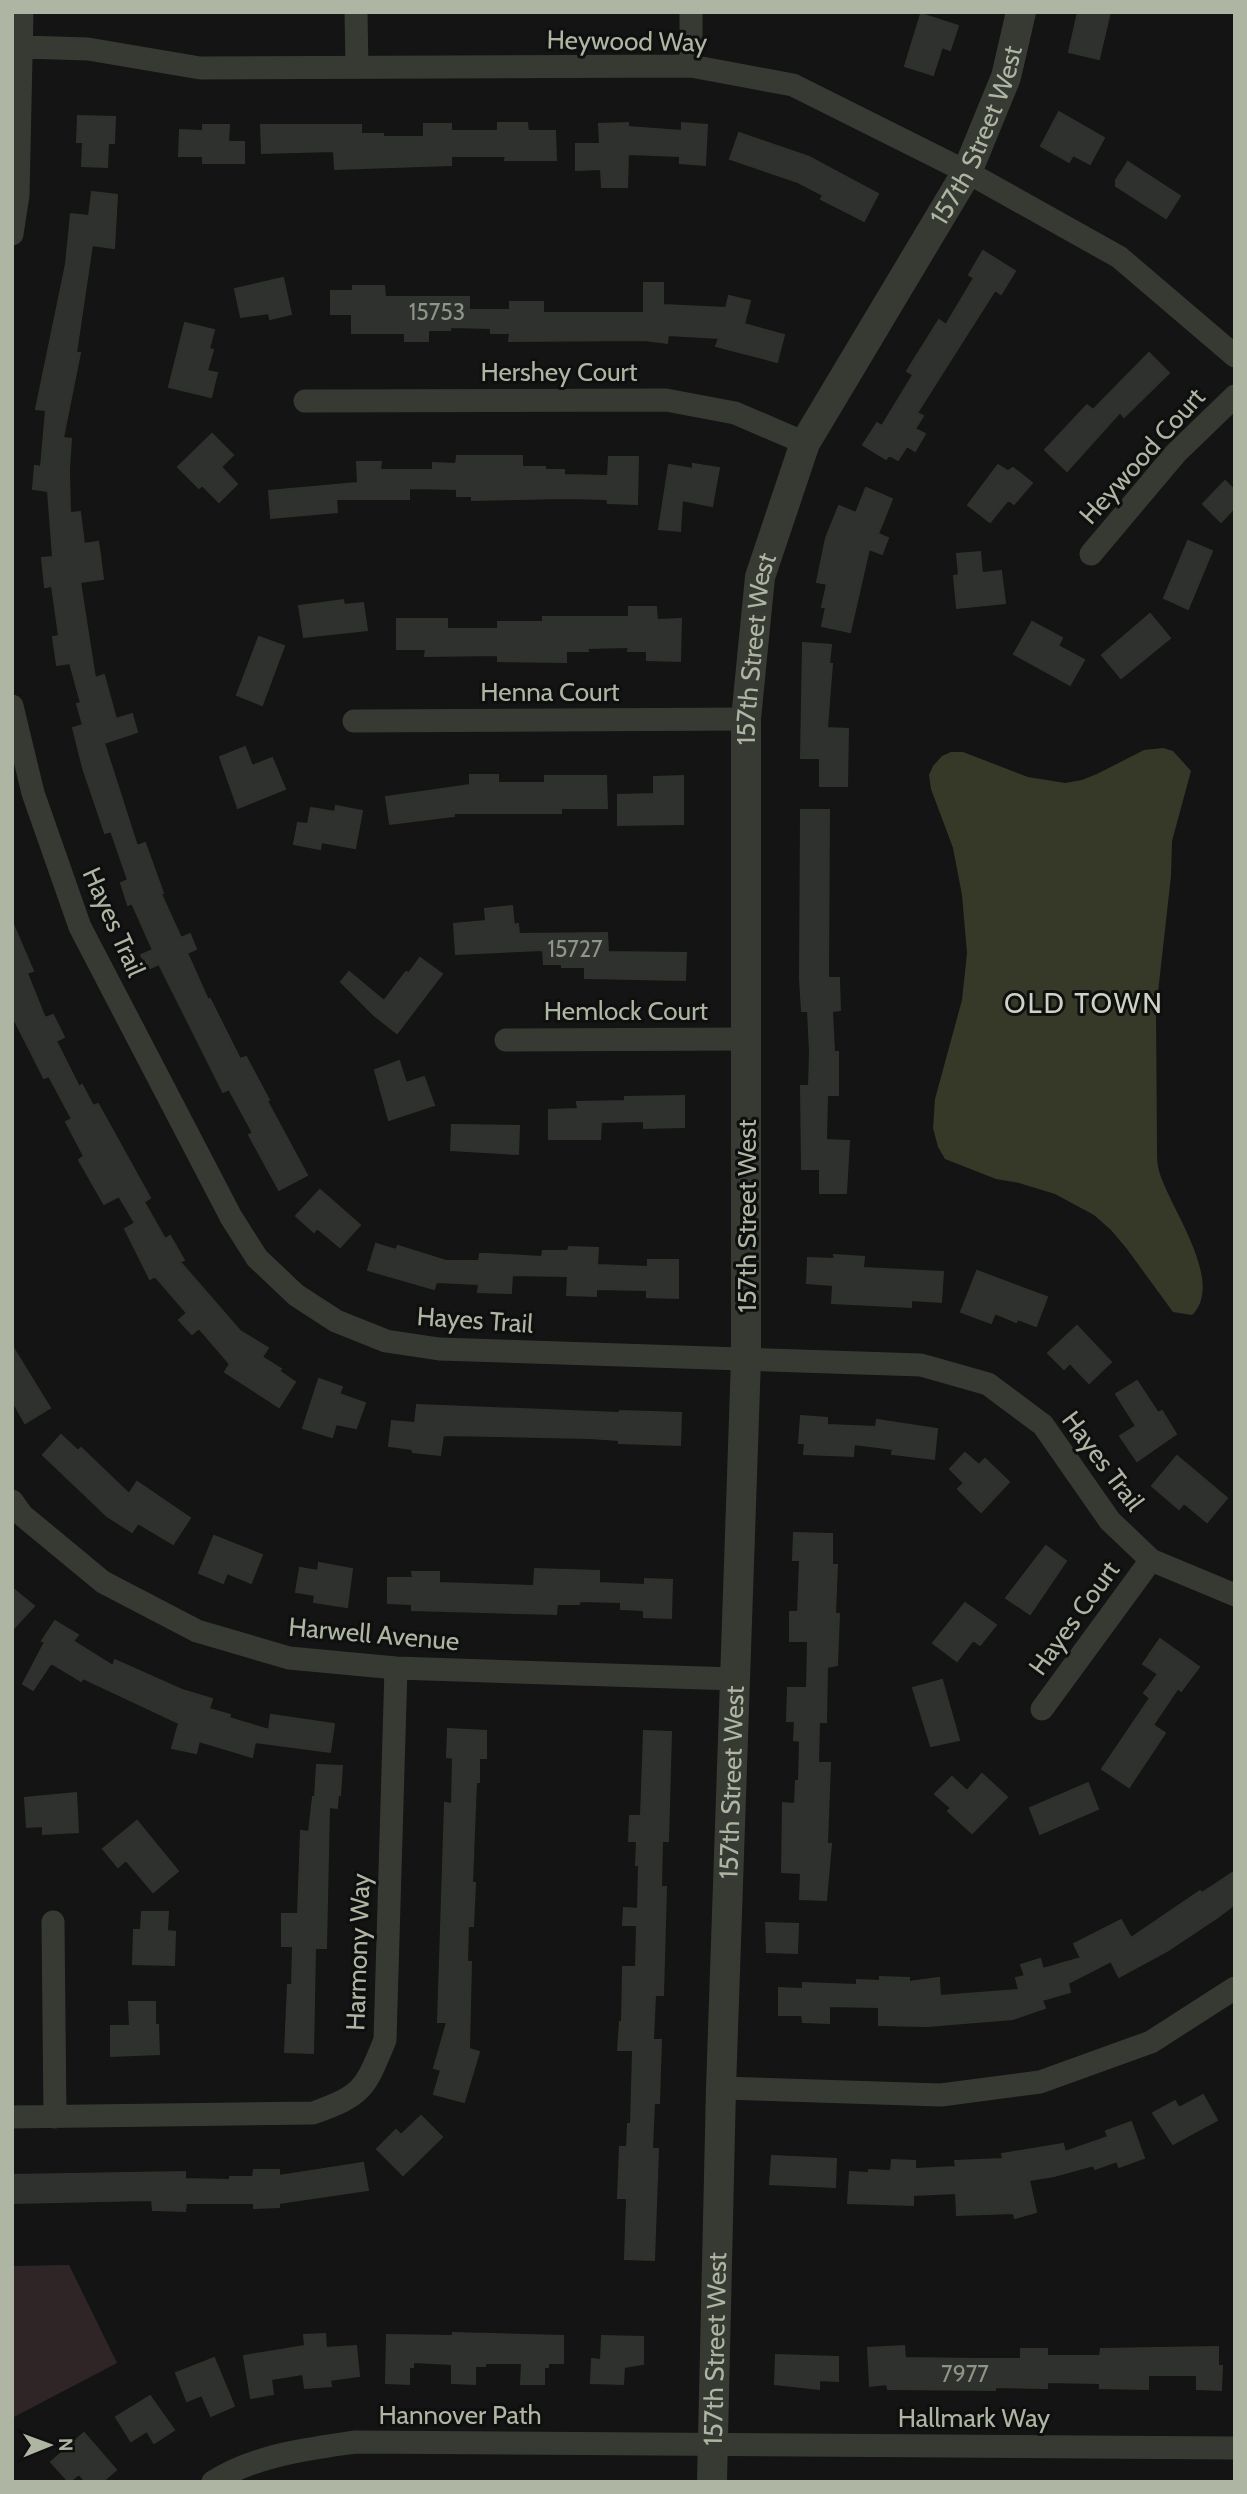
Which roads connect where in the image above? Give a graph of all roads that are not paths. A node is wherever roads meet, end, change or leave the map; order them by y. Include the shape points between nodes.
1 (22, 12) edge
2 (356, 12) edge
3 (691, 12) edge
4 (1021, 12) edge
5 (23, 47) junction
6 (691, 66) junction
7 (357, 67) junction
8 (967, 172) junction
9 (12, 233) edge
10 (1235, 356) edge
11 (1235, 396) edge
12 (305, 401) dead end
13 (805, 443) junction
14 (1091, 554) dead end
15 (12, 706) edge
16 (746, 719) junction
17 (355, 721) dead end
18 (747, 1039) junction
19 (506, 1040) dead end
20 (746, 1359) junction
21 (12, 1501) edge
22 (1151, 1560) junction
23 (1235, 1595) edge
24 (396, 1668) junction
25 (735, 1679) junction
26 (1042, 1709) dead end
27 (53, 1922) dead end
28 (1235, 1988) edge
29 (721, 2088) junction
30 (55, 2117) junction
31 (12, 2118) edge
32 (712, 2444) junction
33 (1235, 2448) edge
34 (213, 2482) edge
35 (712, 2482) edge

1 - 5 street
2 - 7 street
3 - 6 street
4 - 8 street, 157th Street West via 1006,78
5 - 7 street, Heywood Way via 88,49 200,68
5 - 9 street via 18,195
6 - 7 street, Heywood Way
6 - 8 street, Heywood Way via 793,85
8 - 10 street, Heywood Way via 1119,257
8 - 13 street, 157th Street West
11 - 14 street, Heywood Court via 1176,453
12 - 13 street, Hershey Court via 666,400 735,413
13 - 16 street, 157th Street West via 760,578
15 - 20 street, Hayes Trail via 33,793 80,927 231,1217 257,1258 296,1295 336,1321 386,1341 439,1349
16 - 17 street, Henna Court
16 - 18 street, 157th Street West
18 - 19 street, Hemlock Court
18 - 20 street, 157th Street West
20 - 22 street, Hayes Trail via 921,1365 988,1384 1043,1425 1110,1521
20 - 25 street, 157th Street West
21 - 24 street, Harwell Avenue via 22,1515 103,1582 197,1631 289,1658
22 - 23 street, Hayes Trail
22 - 26 street, Hayes Court
24 - 25 street, Harwell Avenue
24 - 30 street, Harmony Way via 384,2040 368,2081 344,2102 313,2113
25 - 29 street, 157th Street West
27 - 30 street
28 - 29 street via 1151,2042 1040,2082 941,2095
29 - 32 street, 157th Street West
30 - 31 street, Harmony Way
32 - 33 street, Hallmark Way
32 - 34 street, Hannover Path via 356,2442 286,2453
32 - 35 street, 157th Street West

